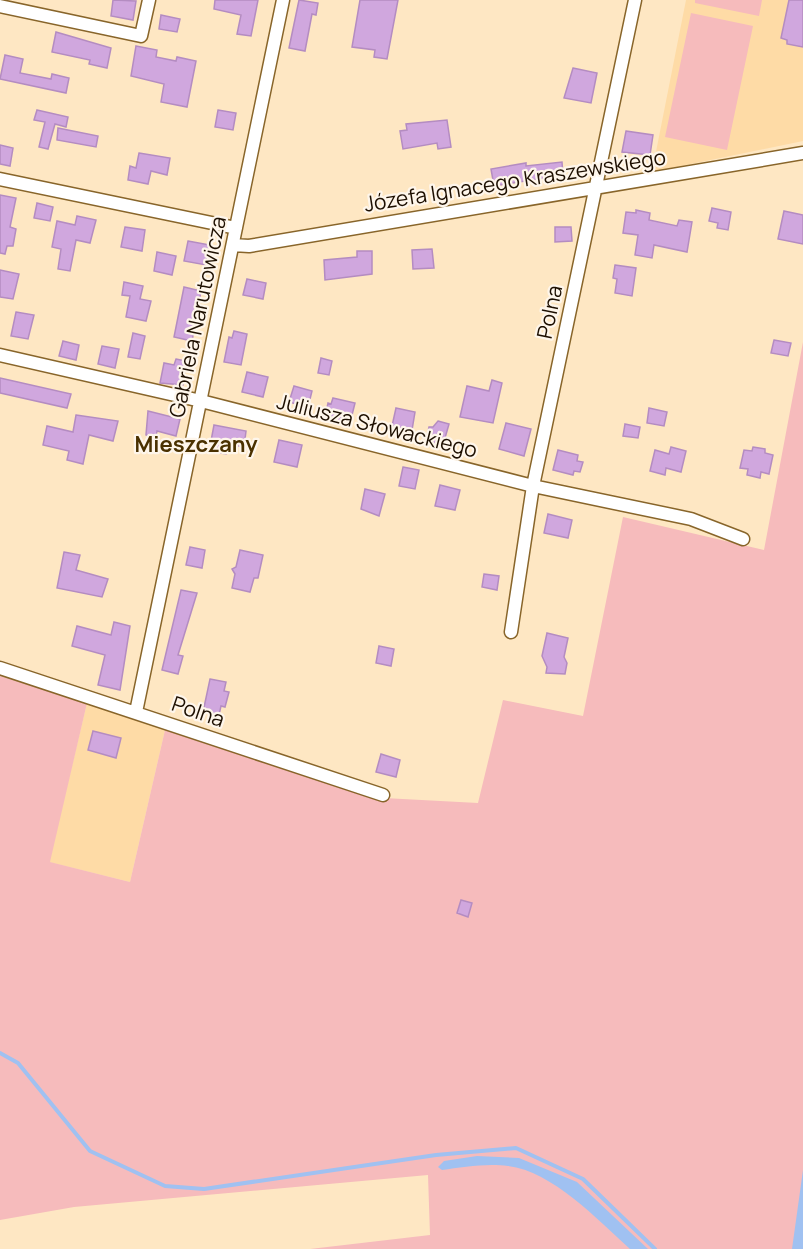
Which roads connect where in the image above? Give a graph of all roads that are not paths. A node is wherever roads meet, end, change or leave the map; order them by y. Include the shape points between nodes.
1 (149, 0) edge
2 (283, 0) edge
3 (634, 0) edge
4 (0, 6) edge
5 (803, 153) edge
6 (0, 179) edge
7 (596, 187) junction
8 (236, 228) junction
9 (233, 245) junction
10 (0, 355) edge
11 (201, 401) junction
12 (533, 486) junction
13 (743, 539) dead end
14 (511, 632) dead end
15 (0, 668) edge
16 (136, 712) junction
17 (383, 795) dead end

1 - 4 street via 141,36
2 - 8 street, Gabriela Narutowicza
3 - 7 street, Polna
5 - 7 street, Józefa Ignacego Kraszewskiego
6 - 8 street
7 - 9 street, Józefa Ignacego Kraszewskiego via 249,246
7 - 12 street, Polna
8 - 9 street, Gabriela Narutowicza
9 - 11 street, Gabriela Narutowicza
10 - 11 street, Juliusza Słowackiego
11 - 12 street, Juliusza Słowackiego
11 - 16 street, Gabriela Narutowicza
12 - 13 street, Juliusza Słowackiego via 692,519
12 - 14 street, Polna
15 - 16 street, Polna
16 - 17 street, Polna

